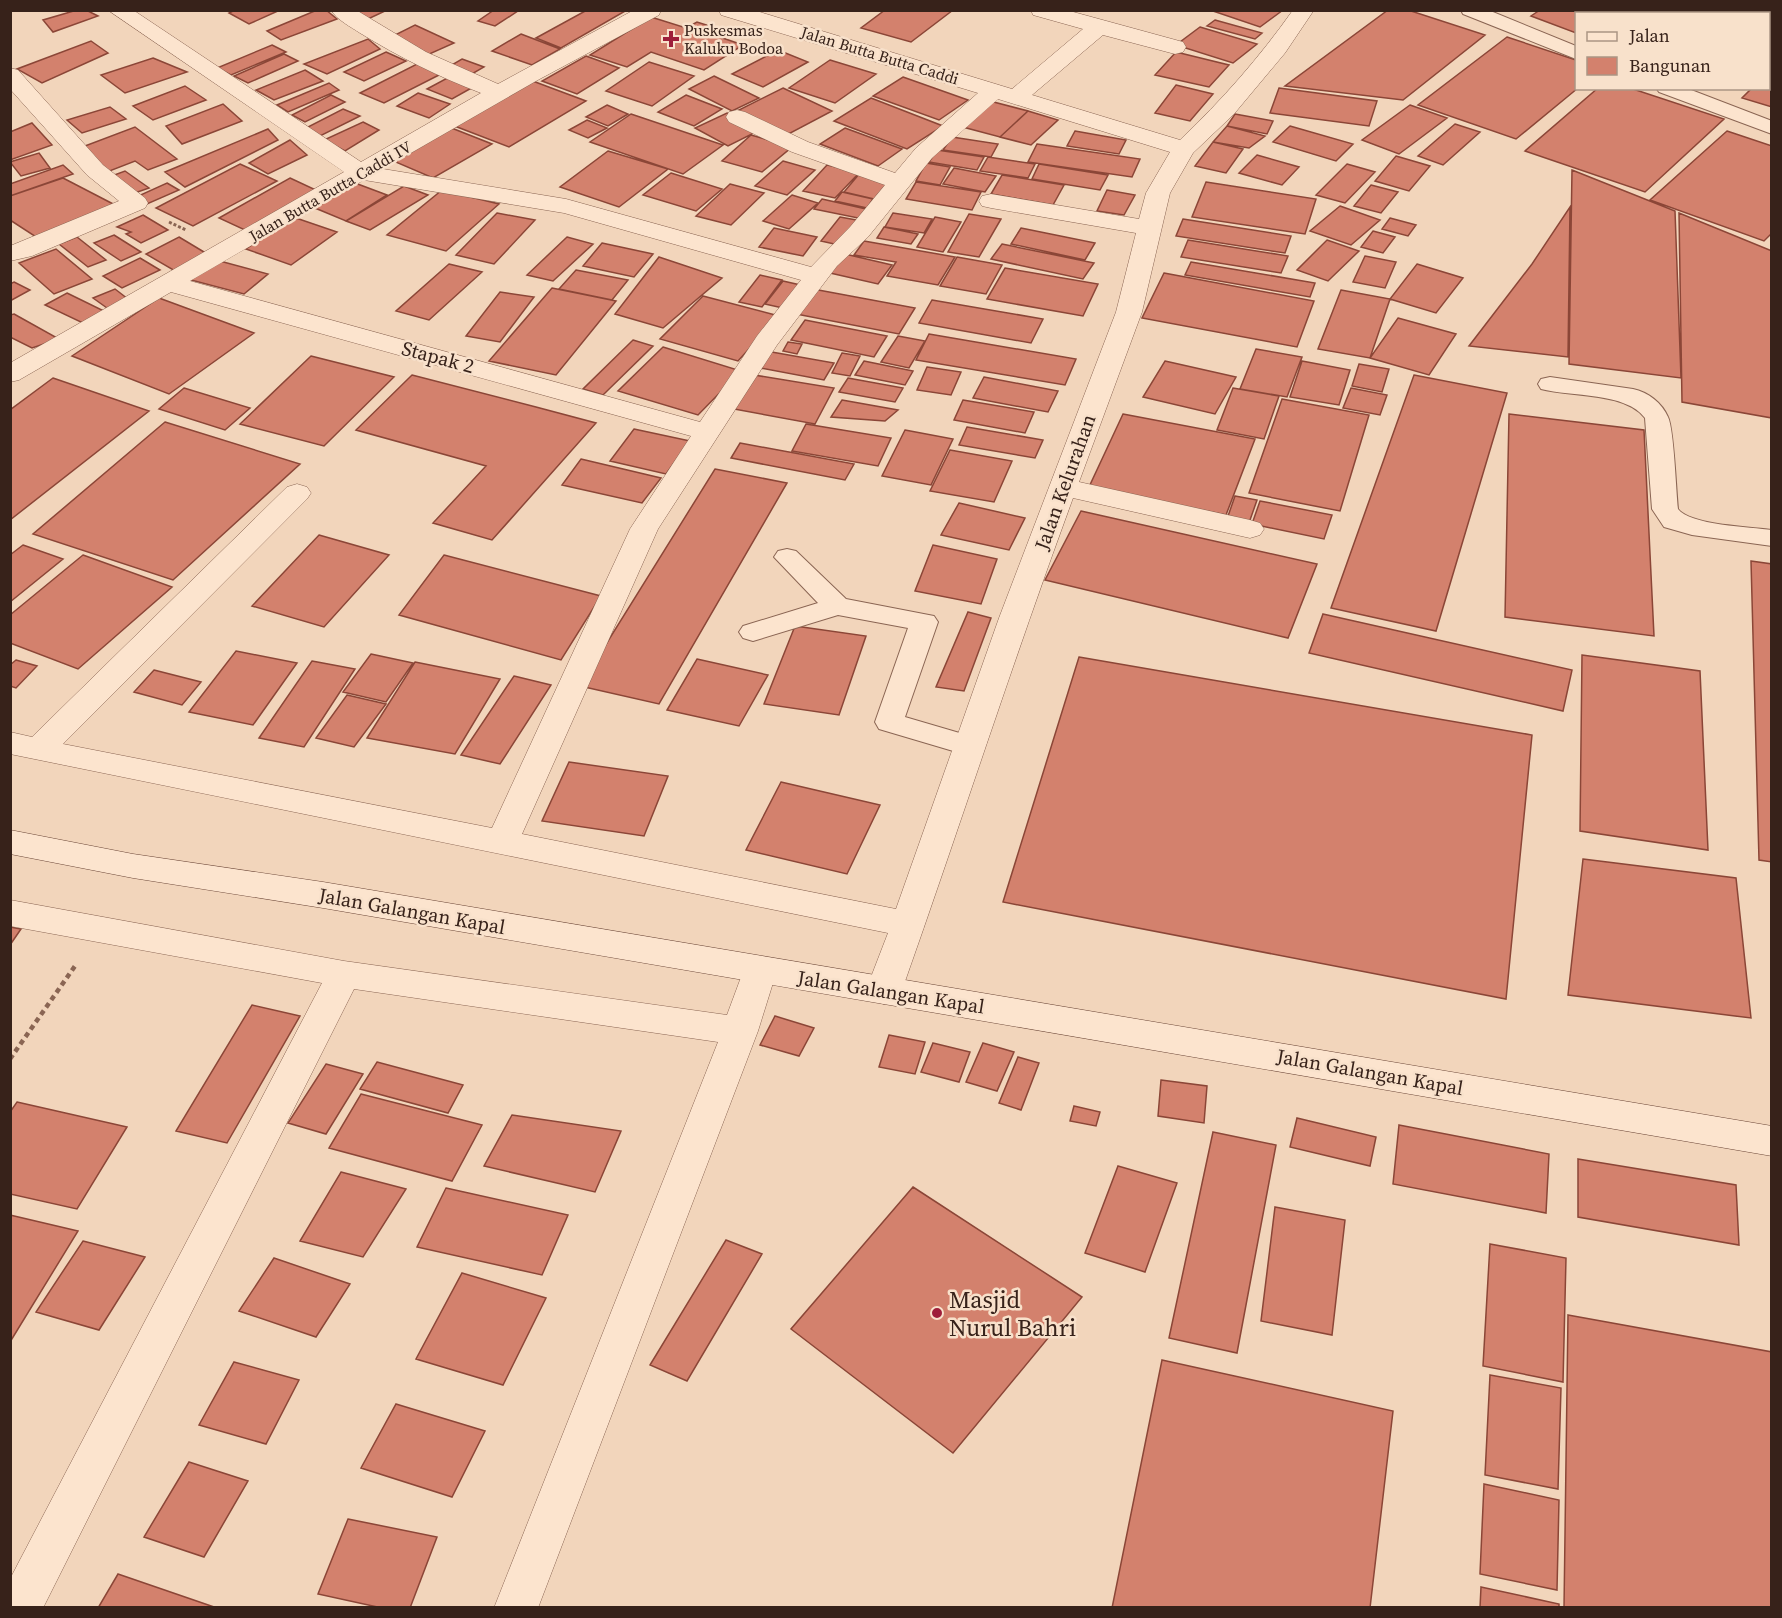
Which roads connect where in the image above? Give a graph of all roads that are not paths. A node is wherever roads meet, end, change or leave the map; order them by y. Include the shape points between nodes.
1 (118, 10) edge
2 (341, 10) edge
3 (651, 10) edge
4 (729, 10) edge
5 (1041, 10) edge
6 (1470, 10) edge
7 (1302, 11) edge
8 (1099, 27) junction
9 (1175, 47) dead end
10 (1575, 53) edge
11 (10, 75) edge
12 (1671, 90) edge
13 (501, 93) junction
14 (1006, 93) junction
15 (737, 117) dead end
16 (1772, 128) edge
17 (1184, 149) junction
18 (362, 173) junction
19 (901, 183) junction
20 (991, 201) dead end
21 (1149, 228) junction
22 (10, 254) edge
23 (816, 276) junction
24 (168, 283) junction
25 (10, 374) edge
26 (1550, 384) dead end
27 (707, 432) junction
28 (1063, 487) junction
29 (297, 493) dead end
30 (1250, 529) dead end
31 (1772, 538) edge
32 (787, 557) dead end
33 (837, 606) junction
34 (753, 632) dead end
35 (24, 746) edge
36 (970, 746) junction
37 (10, 842) edge
38 (502, 842) junction
39 (10, 913) edge
40 (908, 924) junction
41 (759, 970) junction
42 (344, 974) junction
43 (884, 990) junction
44 (740, 1031) junction
45 (1772, 1141) edge
46 (20, 1608) edge
47 (516, 1608) edge

1 - 18 street
2 - 13 street via 411,54
3 - 13 street, Jalan Butta Butta Caddi IV
4 - 14 street, Jalan Butta Butta Caddi
5 - 8 street
6 - 10 lane
7 - 17 street, Jalan Kelurahan via 1226,109
8 - 9 street
8 - 14 street
11 - 22 street via 95,170 136,203
12 - 16 lane
13 - 18 street, Jalan Butta Butta Caddi IV
14 - 17 street, Jalan Butta Butta Caddi
14 - 19 street via 924,153
15 - 19 street via 800,147
17 - 21 street, Jalan Kelurahan via 1158,192
18 - 23 street via 566,206
18 - 24 street, Jalan Butta Butta Caddi IV
19 - 23 street
20 - 21 street
21 - 28 street, Jalan Kelurahan via 1129,312
23 - 27 street via 766,342
24 - 25 street, Jalan Butta Butta Caddi IV
24 - 27 street, Stapak 2
26 - 31 lane via 1633,396 1649,407 1657,418 1665,509 1673,521
27 - 38 street via 644,529
28 - 30 street
28 - 36 street, Jalan Kelurahan
29 - 35 street
32 - 33 lane
33 - 34 lane
33 - 36 lane via 924,622 889,722
35 - 38 street
36 - 40 street, Jalan Kelurahan
37 - 41 street, Jalan Galangan Kapal
38 - 40 street
39 - 42 street
40 - 43 street, Jalan Kelurahan
41 - 43 street, Jalan Galangan Kapal
41 - 44 street
42 - 44 street
42 - 46 street
43 - 45 street, Jalan Galangan Kapal
44 - 47 street

